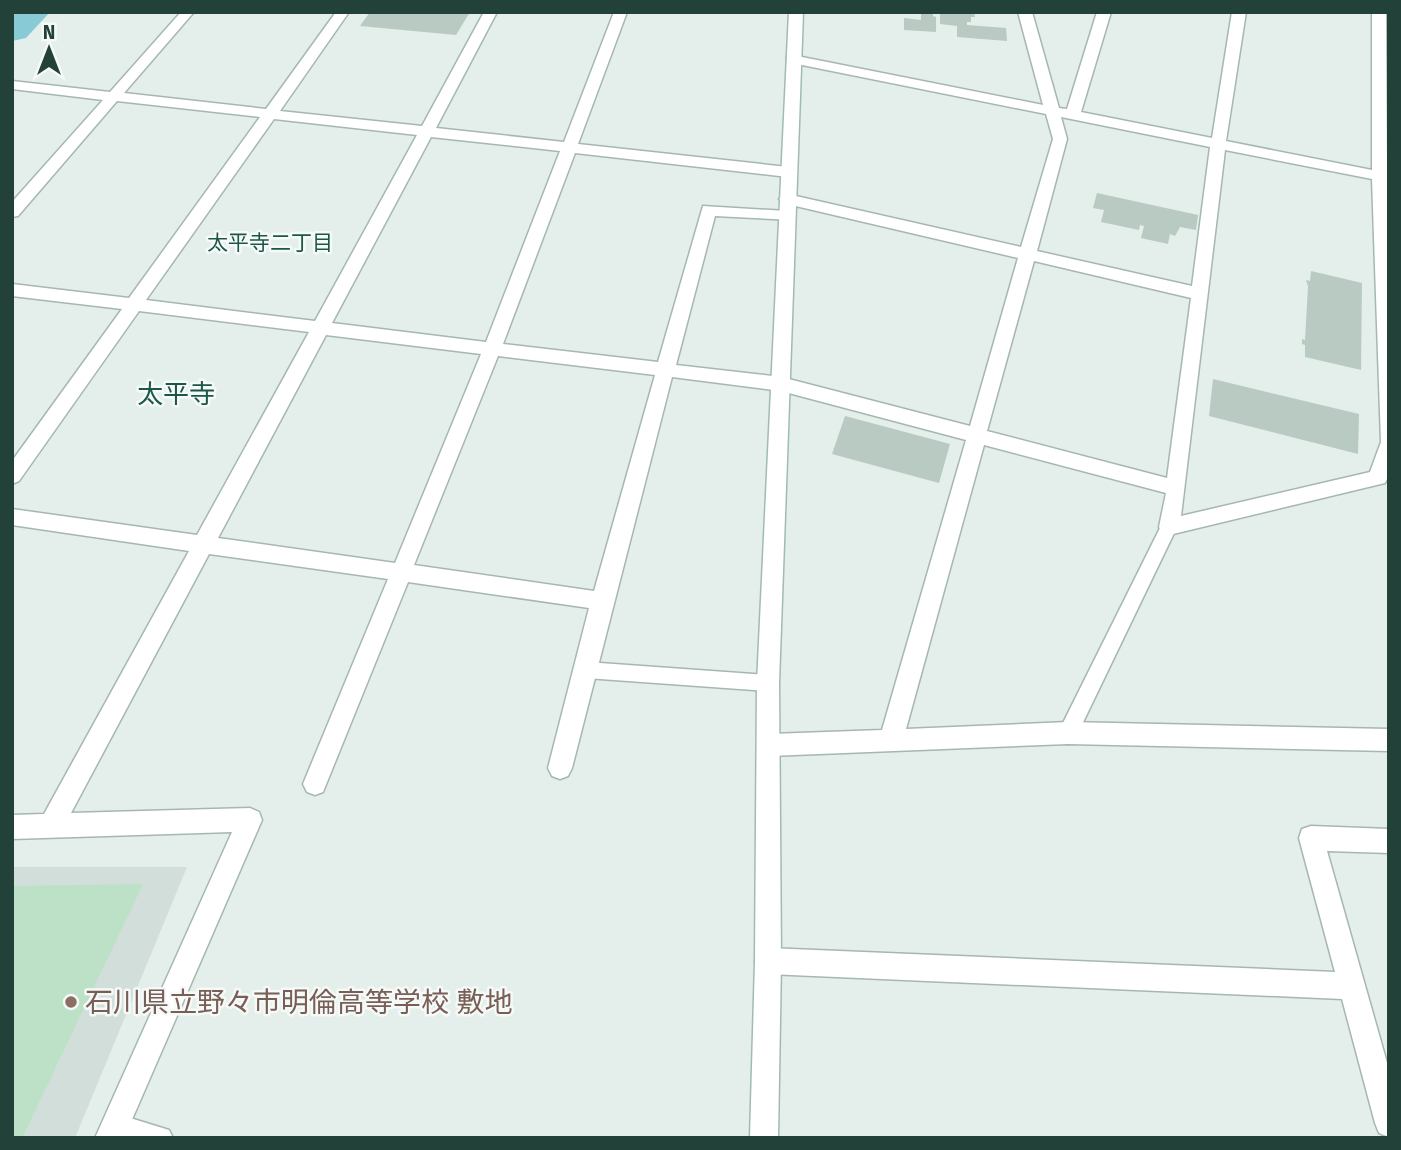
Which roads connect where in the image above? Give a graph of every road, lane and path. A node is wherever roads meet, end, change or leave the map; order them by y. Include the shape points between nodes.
1 (187, 12) edge
2 (343, 12) edge
3 (491, 12) edge
4 (621, 12) edge
5 (796, 12) edge
6 (1025, 12) edge
7 (1104, 12) edge
8 (1239, 12) edge
9 (1379, 12) edge
10 (792, 59) junction
11 (12, 86) edge
12 (115, 96) junction
13 (1053, 110) junction
14 (269, 114) junction
15 (1073, 114) junction
16 (427, 131) junction
17 (1218, 145) junction
18 (571, 148) junction
19 (788, 172) junction
20 (1384, 177) edge
21 (787, 208) junction
22 (12, 212) edge
23 (1028, 255) junction
24 (12, 290) edge
25 (1200, 294) junction
26 (135, 305) junction
27 (321, 327) junction
28 (492, 348) junction
29 (665, 370) junction
30 (782, 384) junction
31 (977, 436) junction
32 (1389, 442) edge
33 (12, 476) edge
34 (1176, 488) junction
35 (12, 517) edge
36 (1169, 527) junction
37 (205, 544) junction
38 (400, 572) junction
39 (602, 601) junction
40 (586, 670) junction
41 (768, 683) junction
42 (1068, 733) junction
43 (891, 740) junction
44 (1389, 740) edge
45 (770, 745) junction
46 (560, 768) dead end
47 (315, 784) dead end
48 (51, 826) junction
49 (12, 827) edge
50 (1389, 841) edge
51 (768, 961) junction
52 (1352, 986) junction
53 (1389, 1123) edge
54 (112, 1131) edge
55 (161, 1138) edge
56 (764, 1138) edge

1 - 12 street
2 - 14 street
3 - 16 street
4 - 18 street
5 - 10 street
6 - 13 street
7 - 15 street
8 - 17 street
9 - 20 street
10 - 13 street
10 - 19 street
11 - 12 street
12 - 14 street
12 - 22 street
13 - 15 street
13 - 23 street via 1060,139
14 - 16 street
14 - 26 street
15 - 17 street
16 - 18 street
16 - 27 street
17 - 20 street
17 - 25 street
18 - 19 street
18 - 28 street
19 - 21 street
20 - 32 street
21 - 23 street
21 - 29 street via 709,211
21 - 30 street
23 - 25 street
23 - 31 street
24 - 26 street
25 - 34 street
26 - 27 street
26 - 33 street
27 - 28 street
27 - 37 street
28 - 29 street
28 - 38 street
29 - 30 street
29 - 39 street
30 - 31 street
30 - 41 street
31 - 34 street
31 - 43 street
32 - 36 street via 1378,478
34 - 36 street
35 - 37 street
36 - 42 lane
37 - 38 street
37 - 48 street
38 - 39 street
38 - 47 street
39 - 40 street
40 - 41 lane
40 - 46 street
41 - 45 street
42 - 43 street
42 - 44 street
43 - 45 street
45 - 51 street
48 - 49 street
48 - 54 street via 250,820
50 - 52 street via 1311,838
51 - 52 street
51 - 56 street
52 - 53 street
54 - 55 lane

